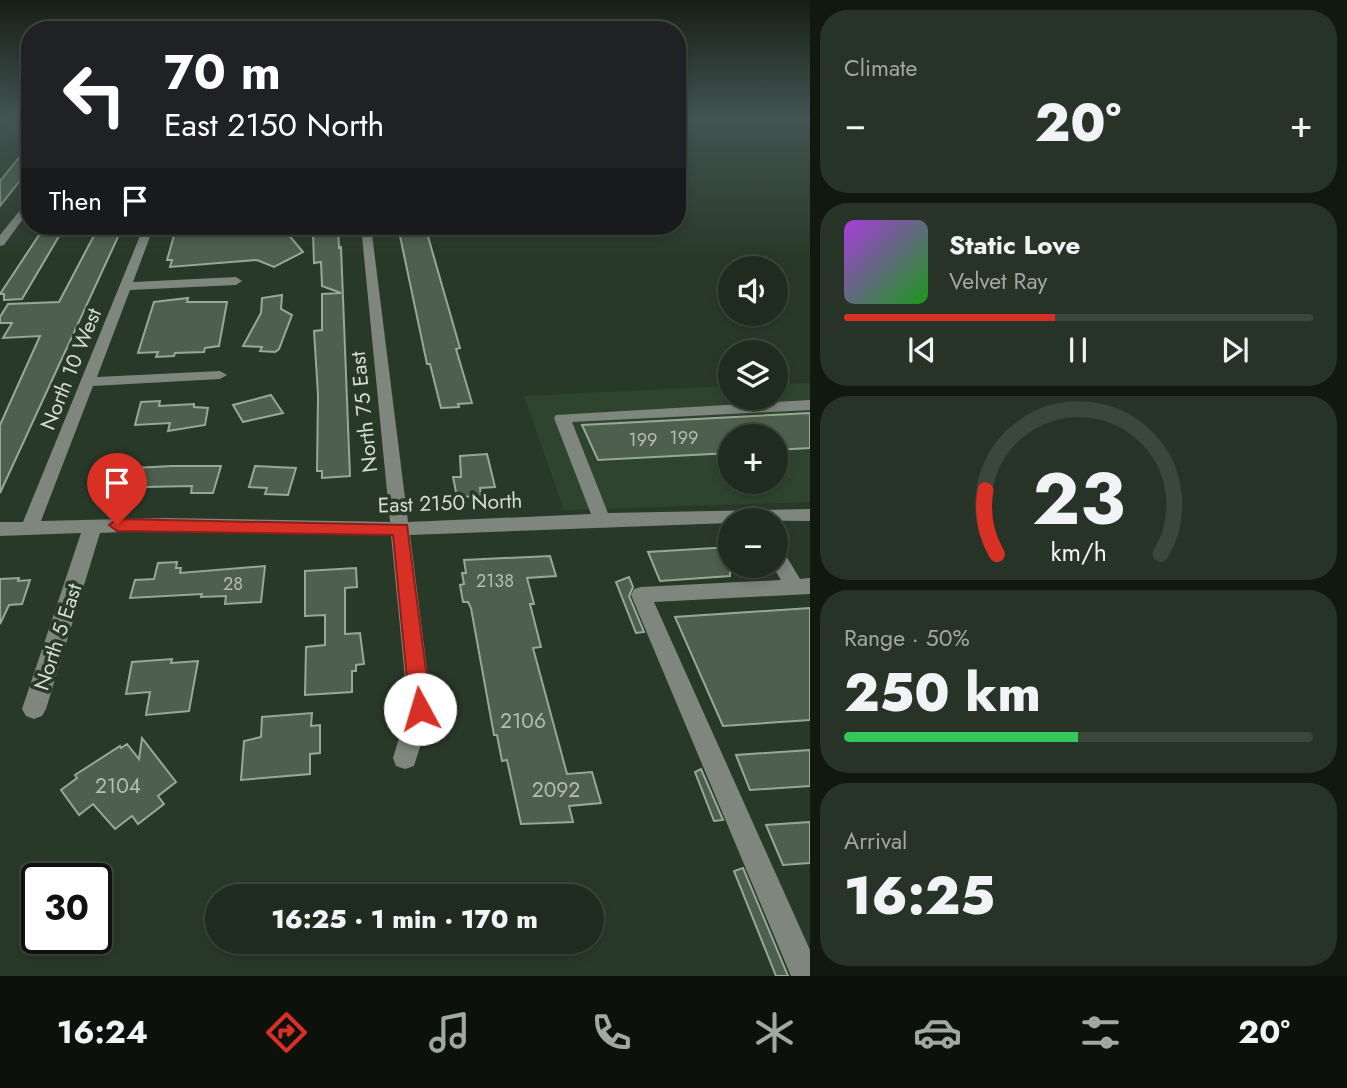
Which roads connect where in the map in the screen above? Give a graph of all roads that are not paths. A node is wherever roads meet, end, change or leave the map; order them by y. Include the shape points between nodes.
1 (21, 213) edge
2 (3, 216) dead end
3 (19, 216) junction
4 (145, 235) edge
5 (367, 235) edge
6 (0, 243) edge
7 (236, 281) dead end
8 (126, 285) junction
9 (220, 375) dead end
10 (89, 382) junction
11 (810, 405) edge
12 (810, 515) edge
13 (788, 517) edge
14 (718, 519) edge
15 (602, 520) junction
16 (93, 525) junction
17 (30, 527) junction
18 (0, 529) edge
19 (401, 529) junction
20 (788, 570) edge
21 (802, 587) edge
22 (34, 709) dead end
23 (405, 758) dead end
24 (806, 976) edge

1 - 3 street
2 - 3 street
3 - 6 street
4 - 8 street, North 10 West
5 - 19 street, North 75 East
7 - 8 street
8 - 10 street, North 10 West
9 - 10 street
10 - 17 street, North 10 West
11 - 15 street via 562,418
12 - 13 street, East 2150 North
14 - 15 street, East 2150 North
15 - 19 street, East 2150 North
16 - 17 street, East 2150 North
16 - 19 street, East 2150 North
16 - 22 street, North 5 East
17 - 18 street, East 2150 North
19 - 23 street, North 75 East via 420,709
20 - 21 street
21 - 24 street via 640,595

